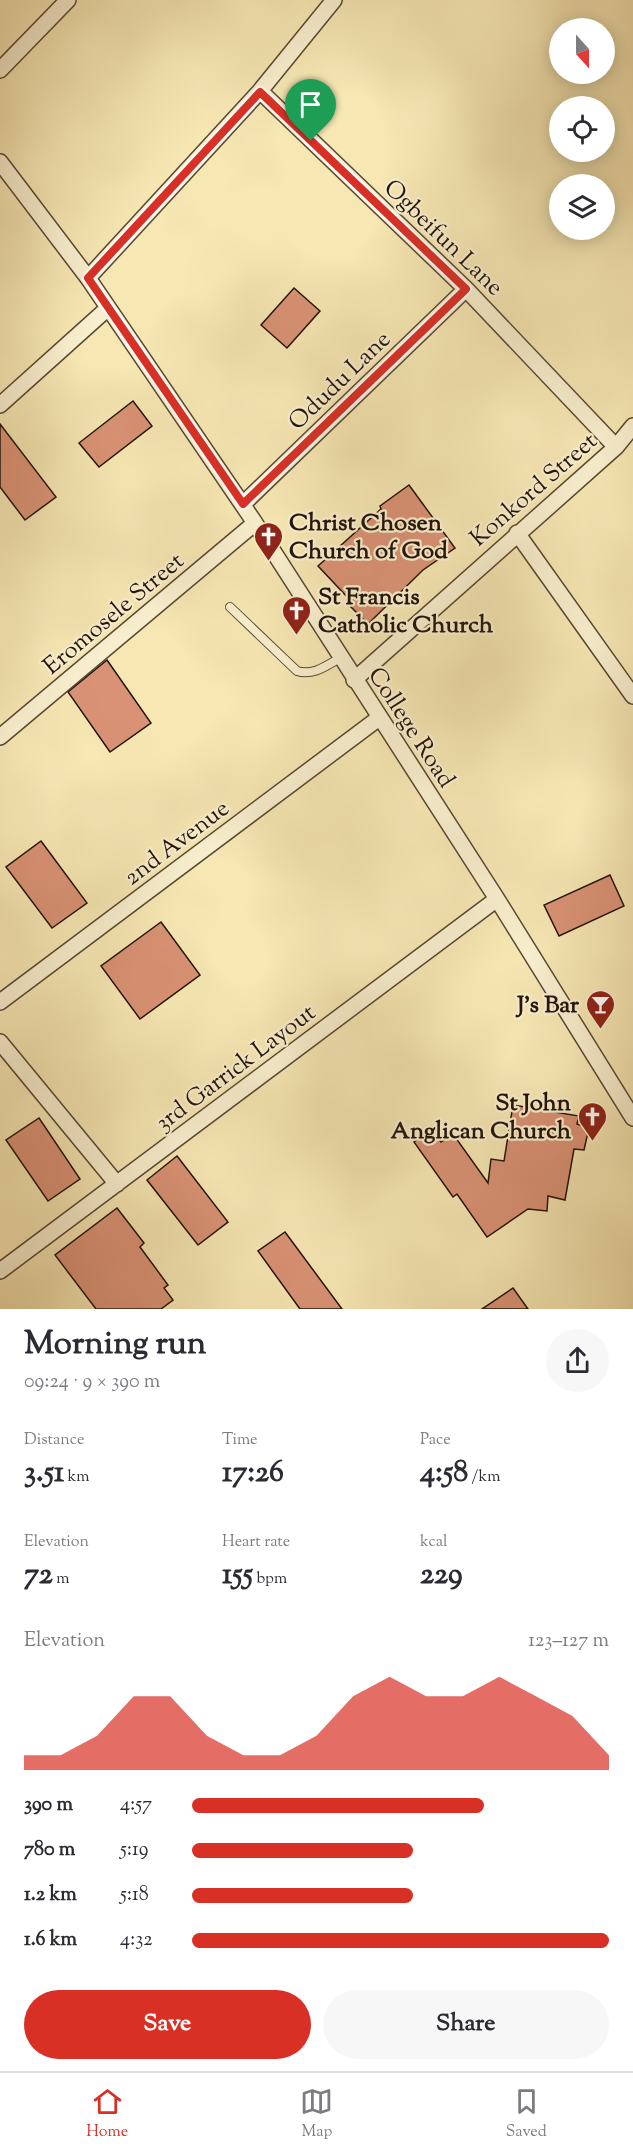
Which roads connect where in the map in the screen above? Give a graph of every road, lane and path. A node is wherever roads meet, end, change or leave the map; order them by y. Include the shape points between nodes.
1 (68, 0) edge
2 (334, 0) edge
3 (0, 70) edge
4 (260, 92) junction
5 (0, 162) edge
6 (88, 278) junction
7 (466, 289) junction
8 (108, 308) junction
9 (0, 405) edge
10 (633, 426) edge
11 (616, 447) junction
12 (243, 504) junction
13 (255, 523) junction
14 (517, 533) junction
15 (230, 607) dead end
16 (340, 658) junction
17 (354, 680) junction
18 (633, 696) edge
19 (379, 718) junction
20 (0, 737) edge
21 (497, 898) junction
22 (0, 1002) edge
23 (0, 1042) edge
24 (633, 1118) edge
25 (117, 1184) junction
26 (0, 1271) edge

1 - 3 street
2 - 4 street
4 - 6 street
4 - 7 street, Ogbeifun Lane
5 - 6 street, College Road
6 - 8 street, College Road
7 - 11 street, Ogbeifun Lane
7 - 12 street, Odudu Lane
8 - 9 street
8 - 12 street, College Road
10 - 11 street, Konkord Street
11 - 14 street, Konkord Street
12 - 13 street, College Road
13 - 16 street, College Road
13 - 20 street, Eromosele Street
14 - 17 street, Konkord Street
14 - 18 street
15 - 16 lane via 297,670 306,674
16 - 17 street, College Road
17 - 19 street, College Road
19 - 21 street, College Road
19 - 22 street, 2nd Avenue
21 - 24 street, College Road
21 - 25 street, 3rd Garrick Layout
23 - 25 street
25 - 26 street, 3rd Garrick Layout

